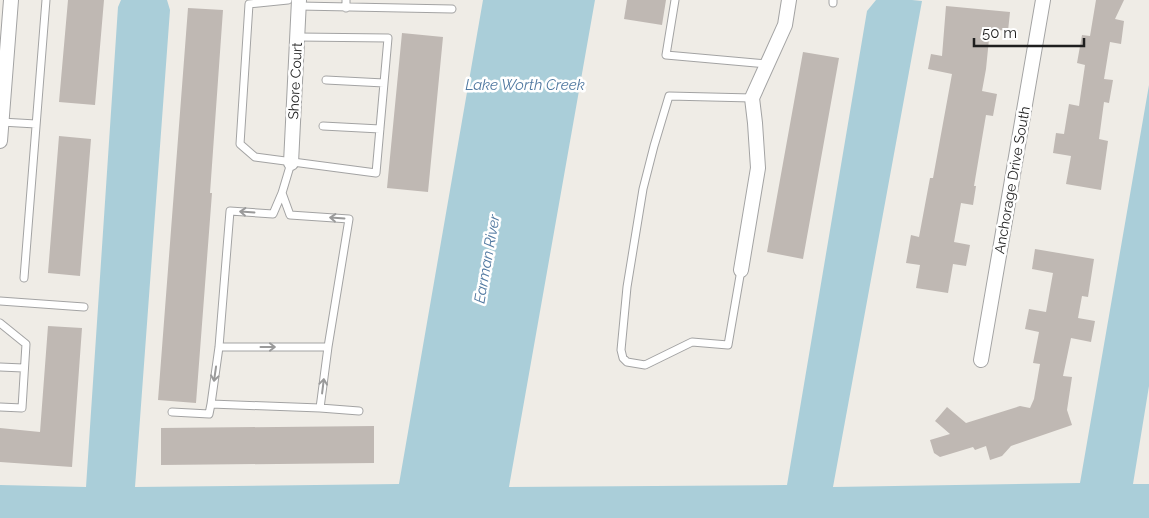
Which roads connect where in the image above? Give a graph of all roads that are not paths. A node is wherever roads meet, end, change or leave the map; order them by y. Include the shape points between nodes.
1 (11, 0) edge
2 (46, 0) edge
3 (675, 0) edge
4 (789, 0) edge
5 (1043, 0) edge
6 (295, 2) edge
7 (346, 4) edge
8 (452, 10) dead end
9 (298, 37) junction
10 (767, 64) junction
11 (326, 80) dead end
12 (384, 84) junction
13 (2, 96) edge
14 (752, 98) junction
15 (2, 122) junction
16 (36, 124) junction
17 (322, 126) dead end
18 (380, 129) junction
19 (0, 141) edge
20 (291, 163) junction
21 (282, 193) junction
22 (741, 270) joint
23 (24, 278) dead end
24 (0, 301) edge
25 (84, 307) dead end
26 (0, 323) edge
27 (219, 347) junction
28 (328, 347) junction
29 (981, 360) dead end
30 (0, 367) edge
31 (24, 368) junction
32 (211, 404) junction
33 (0, 407) edge
34 (320, 408) junction
35 (359, 411) dead end
36 (172, 412) dead end

1 - 13 street
2 - 16 lane
3 - 10 lane via 666,55
4 - 10 street via 784,25
5 - 29 street, Anchorage Drive South
6 - 7 lane
6 - 9 street, Shore Court
6 - 20 lane via 249,4 240,144 255,157
7 - 8 lane
9 - 12 lane via 388,38
9 - 20 street, Shore Court
10 - 14 street
11 - 12 lane
12 - 18 lane
13 - 15 street
14 - 22 street via 758,168
14 - 22 lane via 669,96 643,189 627,287 623,358 627,362 645,365 692,342 728,345
15 - 16 lane
15 - 19 street
16 - 23 lane
17 - 18 lane
18 - 20 lane via 376,173
20 - 21 lane
21 -> 27 lane via 272,214 230,211
28 -> 21 lane via 349,219 290,215
24 - 25 lane
26 - 31 lane via 26,344
27 -> 28 lane
27 -> 32 lane
34 -> 28 lane
30 - 31 lane
31 - 33 lane via 22,408
32 - 34 lane
32 - 36 lane via 209,414
34 - 35 lane

